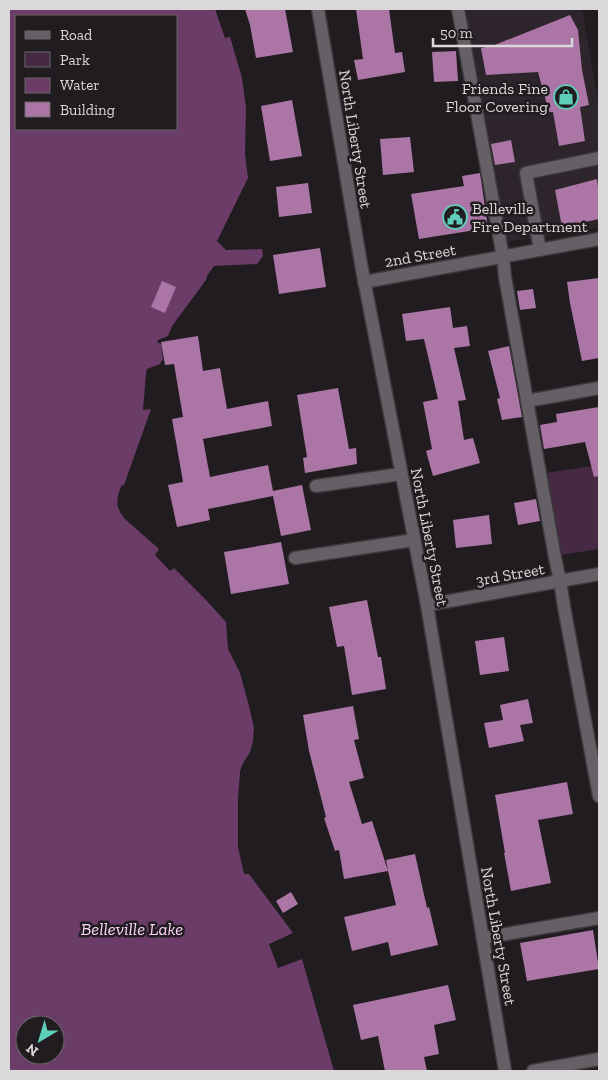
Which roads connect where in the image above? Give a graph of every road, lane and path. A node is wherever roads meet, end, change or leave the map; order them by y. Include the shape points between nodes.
1 (318, 9) edge
2 (458, 9) edge
3 (599, 158) edge
4 (599, 240) edge
5 (540, 250) junction
6 (504, 257) junction
7 (364, 282) junction
8 (599, 388) edge
9 (527, 402) junction
10 (401, 474) junction
11 (316, 486) dead end
12 (414, 540) junction
13 (295, 558) dead end
14 (599, 574) edge
15 (560, 581) junction
16 (427, 605) junction
17 (599, 796) edge
18 (599, 918) edge
19 (483, 938) junction
20 (599, 1058) edge
21 (550, 1070) edge
22 (505, 1071) edge
23 (533, 1071) edge

1 - 7 street, North Liberty Street
2 - 6 street
3 - 5 street via 526,173
4 - 5 street, 2nd Street
5 - 6 street, 2nd Street
6 - 7 street, 2nd Street
6 - 9 street
7 - 10 street, North Liberty Street
8 - 9 street
9 - 15 street
10 - 11 street
10 - 12 street, North Liberty Street
12 - 13 street
12 - 16 street, North Liberty Street
14 - 15 street, 3rd Street
15 - 16 street, 3rd Street
15 - 17 street
16 - 19 street, North Liberty Street
18 - 19 street
19 - 22 street, North Liberty Street
20 - 21 street
21 - 23 street

